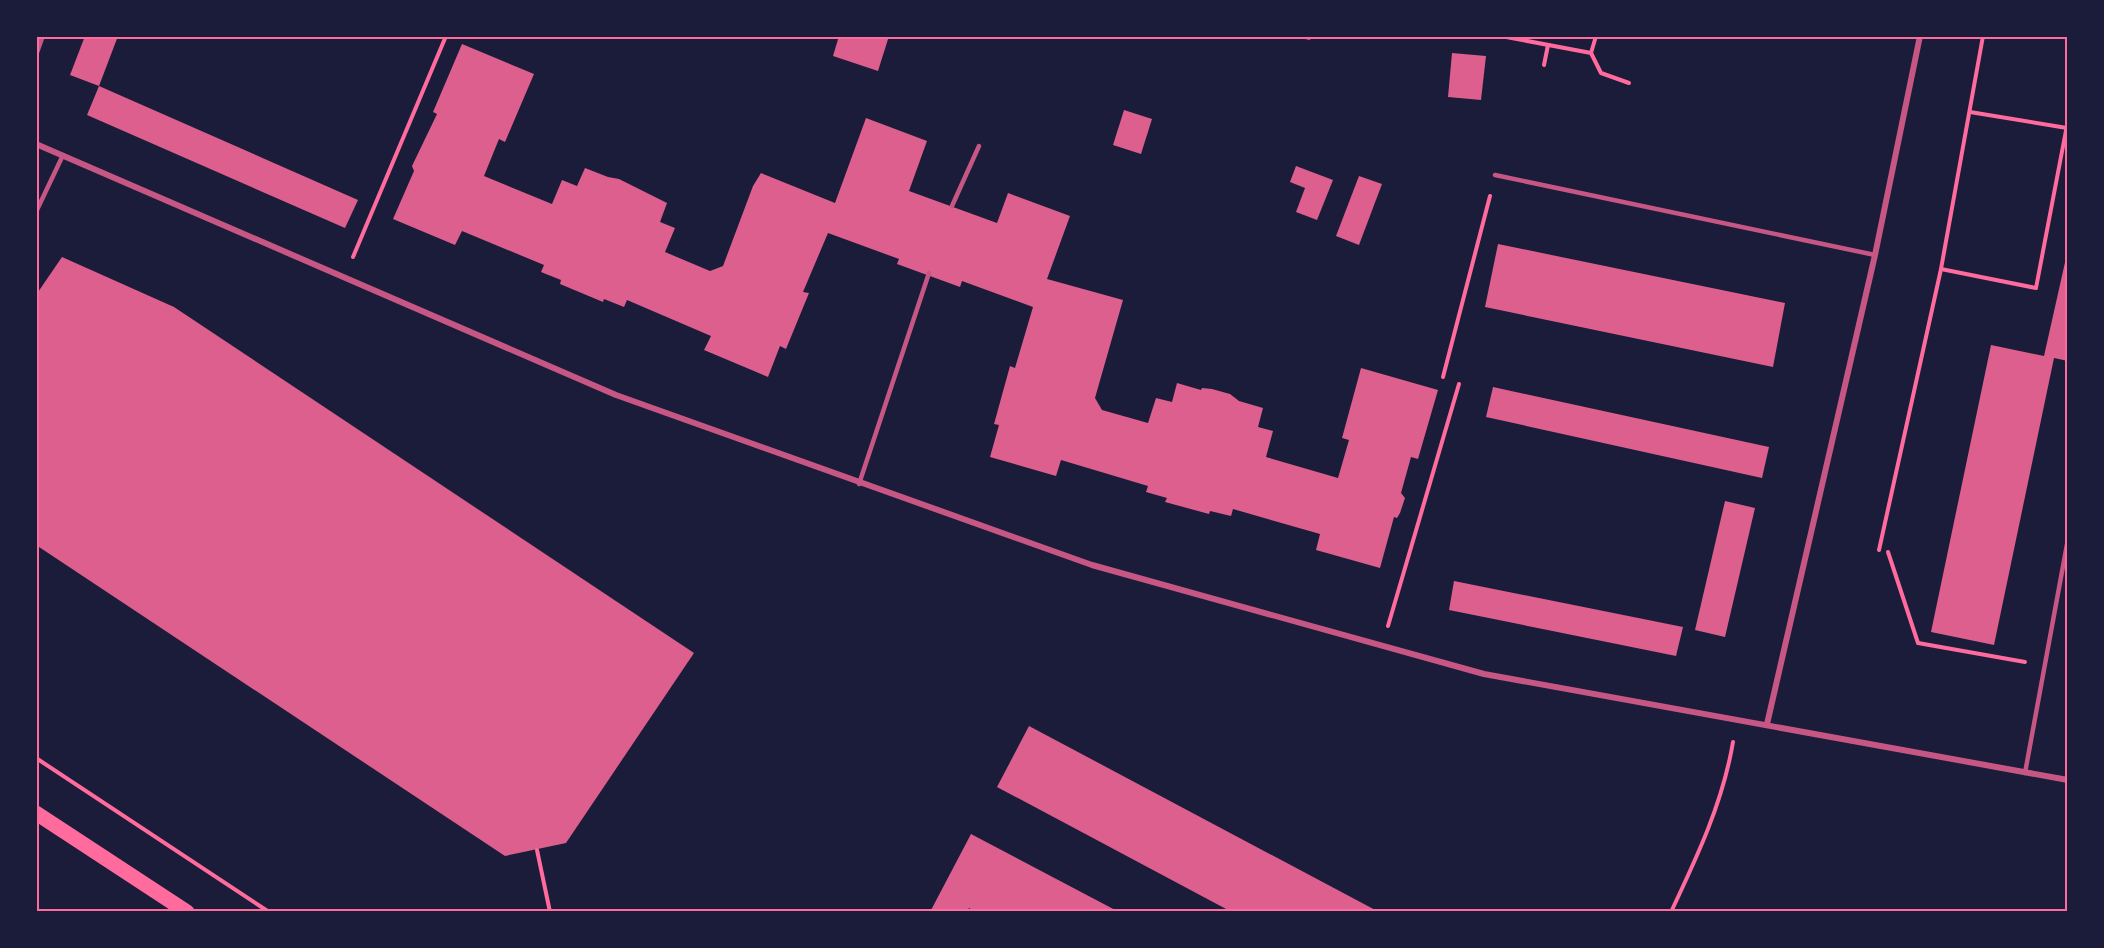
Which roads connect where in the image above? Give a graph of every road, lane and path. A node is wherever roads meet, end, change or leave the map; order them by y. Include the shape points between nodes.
1 (42, 36) edge
2 (446, 36) edge
3 (1501, 36) edge
4 (1596, 36) edge
5 (1920, 36) edge
6 (1983, 36) edge
7 (1548, 45) junction
8 (36, 53) edge
9 (1591, 53) junction
10 (1544, 65) dead end
11 (1629, 83) dead end
12 (1970, 112) junction
13 (2068, 120) edge
14 (2067, 128) edge
15 (36, 144) edge
16 (979, 146) dead end
17 (63, 155) junction
18 (1495, 175) joint
19 (952, 206) dead end
20 (36, 212) edge
21 (1875, 255) junction
22 (1941, 269) junction
23 (929, 273) dead end
24 (344, 279) junction
25 (1443, 377) dead end
26 (1459, 384) dead end
27 (859, 484) junction
28 (2068, 539) edge
29 (1880, 550) dead end
30 (1888, 552) dead end
31 (1382, 647) junction
32 (2043, 665) junction
33 (1736, 719) junction
34 (1767, 724) junction
35 (36, 758) edge
36 (2025, 773) junction
37 (2068, 780) edge
38 (36, 813) edge
39 (537, 850) dead end
40 (187, 912) edge
41 (269, 912) edge
42 (549, 912) edge
43 (1671, 912) edge

1 - 8 street
2 - 24 path
3 - 7 path
4 - 9 path
5 - 21 street
6 - 12 path
7 - 9 path
7 - 10 path
9 - 11 path via 1601,73
12 - 14 path
12 - 22 path
13 - 14 path
14 - 22 path via 2036,288
15 - 17 street
16 - 19 lane
17 - 20 lane
17 - 24 street
18 - 21 lane
18 - 25 path
21 - 34 street
22 - 29 path
23 - 27 lane
24 - 27 street via 616,395
26 - 31 path
27 - 31 street via 1092,565
28 - 32 lane
30 - 32 path via 1918,643
31 - 33 street via 1484,674
32 - 36 lane
33 - 34 street
33 - 43 path via 1727,777 1704,842
34 - 36 street
35 - 41 path
36 - 37 street
38 - 40 main road
39 - 42 path

